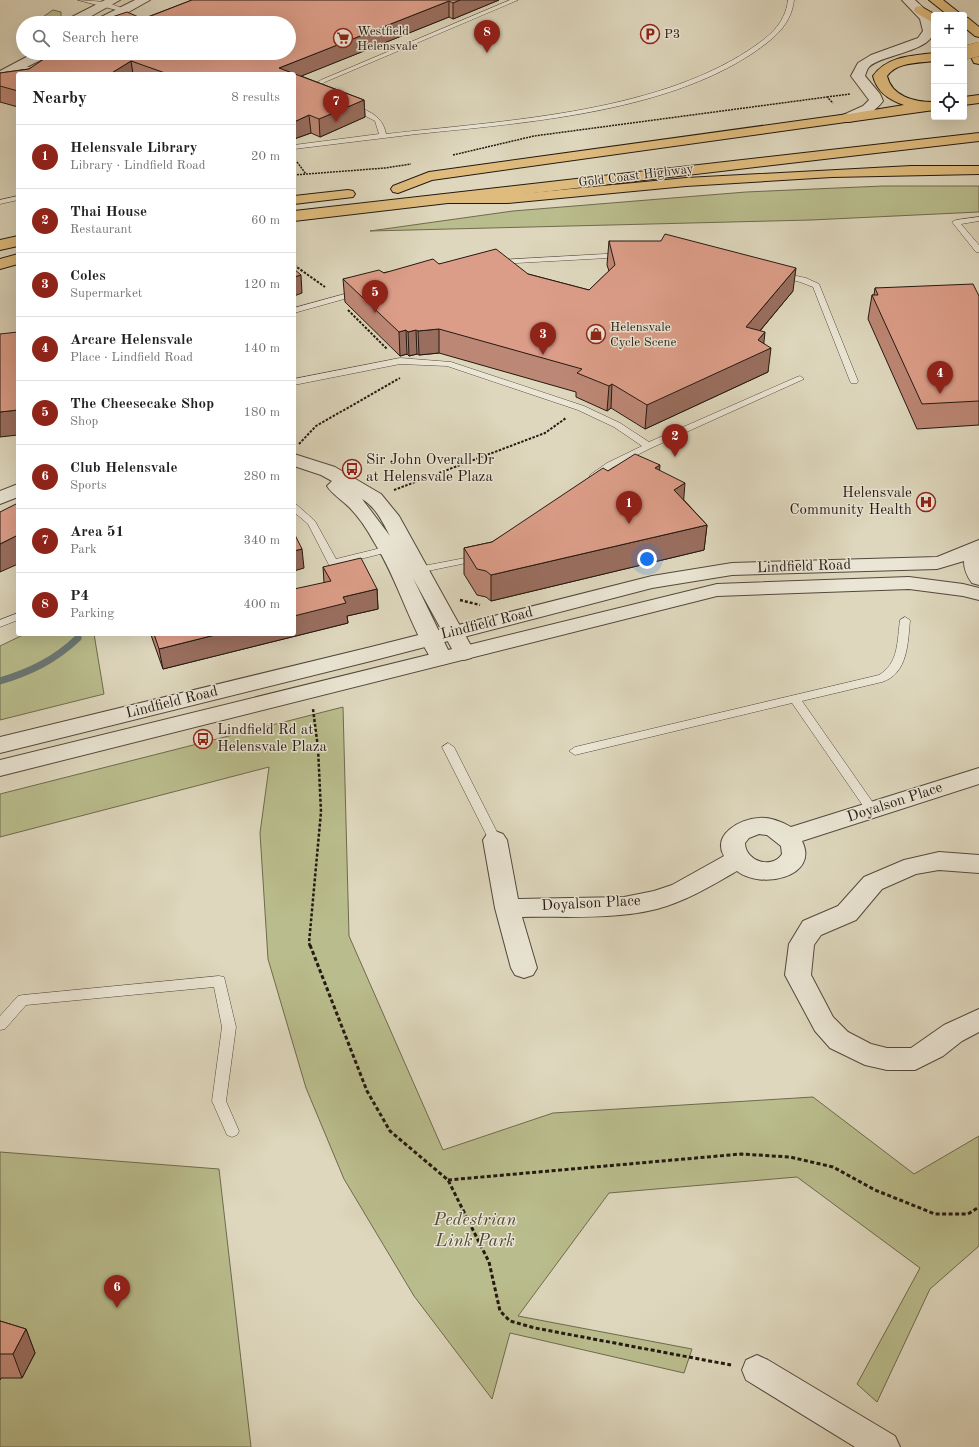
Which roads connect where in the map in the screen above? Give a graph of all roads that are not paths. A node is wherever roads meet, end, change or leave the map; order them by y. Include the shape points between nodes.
1 (81, 0) edge
2 (144, 0) edge
3 (515, 0) edge
4 (791, 0) edge
5 (908, 0) edge
6 (936, 0) edge
7 (110, 2) edge
8 (124, 10) junction
9 (920, 10) junction
10 (952, 12) edge
11 (83, 16) edge
12 (113, 16) edge
13 (931, 17) edge
14 (967, 23) edge
15 (979, 33) edge
16 (967, 54) edge
17 (979, 56) edge
18 (931, 58) edge
19 (32, 60) edge
20 (0, 63) edge
21 (19, 67) junction
22 (43, 72) edge
23 (0, 76) edge
24 (329, 98) edge
25 (979, 99) edge
26 (967, 101) edge
27 (344, 104) edge
28 (931, 106) edge
29 (931, 106) edge
30 (848, 118) junction
31 (383, 136) junction
32 (979, 136) edge
33 (296, 147) edge
34 (639, 161) dead end
35 (979, 170) edge
36 (398, 189) junction
37 (383, 190) dead end
38 (361, 193) dead end
39 (16, 198) edge
40 (443, 199) junction
41 (296, 200) edge
42 (0, 202) edge
43 (296, 216) edge
44 (979, 219) edge
45 (16, 241) edge
46 (0, 245) edge
47 (979, 250) edge
48 (632, 254) edge
49 (16, 260) edge
50 (486, 263) edge
51 (0, 264) edge
52 (773, 272) edge
53 (366, 290) edge
54 (296, 310) edge
55 (800, 379) dead end
56 (854, 381) dead end
57 (296, 382) edge
58 (648, 446) junction
59 (304, 458) edge
60 (623, 458) junction
61 (633, 466) edge
62 (585, 483) edge
63 (296, 509) edge
64 (979, 547) edge
65 (396, 548) junction
66 (489, 551) edge
67 (418, 570) junction
68 (979, 579) edge
69 (979, 594) edge
70 (16, 617) edge
71 (905, 620) dead end
72 (0, 624) edge
73 (454, 633) junction
74 (430, 639) junction
75 (464, 652) junction
76 (440, 658) junction
77 (796, 700) junction
78 (0, 745) edge
79 (448, 747) dead end
80 (575, 751) dead end
81 (0, 768) edge
82 (974, 783) edge
83 (872, 810) junction
84 (788, 837) junction
85 (495, 840) joint
86 (737, 860) junction
87 (979, 864) edge
88 (507, 908) junction
89 (524, 968) dead end
90 (979, 1020) edge
91 (0, 1025) edge
92 (232, 1131) dead end
93 (757, 1370) road end
94 (884, 1447) edge

1 - 7 lane
2 - 8 street
3 - 24 lane via 376,57 314,86 315,90
4 - 31 lane via 791,12 775,35 739,60 694,82 589,111 510,123
5 - 9 street
6 - 10 highway
7 - 8 lane
7 - 11 street
8 - 12 street
9 - 13 highway
9 - 30 street via 930,25 925,38 861,66 858,76 875,97 876,102 868,109
14 - 15 highway
16 - 17 highway, bridge
18 - 29 highway via 892,65 884,69 880,76 885,89 895,96 919,105
19 - 21 street
20 - 21 street
21 - 22 lane
21 - 23 street
25 - 26 highway
27 - 31 lane via 379,119
28 - 30 highway
30 - 36 highway via 429,176
31 - 33 lane
32 - 40 highway, Gold Coast Highway
34 - 36 highway, Gold Coast Highway
35 - 40 highway via 824,173 507,198
36 - 37 highway, Gold Coast Highway
38 - 41 highway
39 - 42 lane
40 - 43 highway, Gold Coast Highway
44 - 47 lane via 956,222
45 - 46 highway
48 - 50 lane
49 - 51 highway
52 - 56 lane via 816,286
53 - 54 lane
55 - 58 lane
57 - 58 lane via 400,361 448,364 581,408 617,425
58 - 60 lane
59 - 65 street via 356,504
59 - 65 street via 374,498 389,516
60 - 61 lane
60 - 62 lane
63 - 65 lane via 312,522 333,563
64 - 68 street via 973,559 975,573
64 - 73 street, Lindfield Road via 937,563 732,569 688,575
65 - 67 street
65 - 74 street
66 - 67 lane via 468,560
67 - 73 street
69 - 75 street, Lindfield Road via 909,583 717,590
70 - 72 lane
71 - 77 lane via 899,663 892,673 882,678
73 - 74 street, Lindfield Road
73 - 75 street
74 - 76 street
74 - 78 street, Lindfield Road
75 - 76 street, Lindfield Road
76 - 81 street, Lindfield Road
77 - 80 lane
77 - 83 lane
79 - 85 lane
82 - 83 street, Doyalson Place
83 - 84 street, Doyalson Place
84 - 86 street via 769,826 746,828 733,839 732,853
84 - 86 street via 795,853 792,861 785,867 765,872 753,870
85 - 88 street
86 - 88 street, Doyalson Place via 681,891 656,900 624,906
87 - 90 street via 939,861 912,866 873,883 847,913 812,928 802,944 798,975 824,1024 839,1040 865,1054 887,1059 916,1059 953,1033
88 - 89 street
91 - 92 lane via 24,1000 220,981 229,1027 219,1101
93 - 94 street

